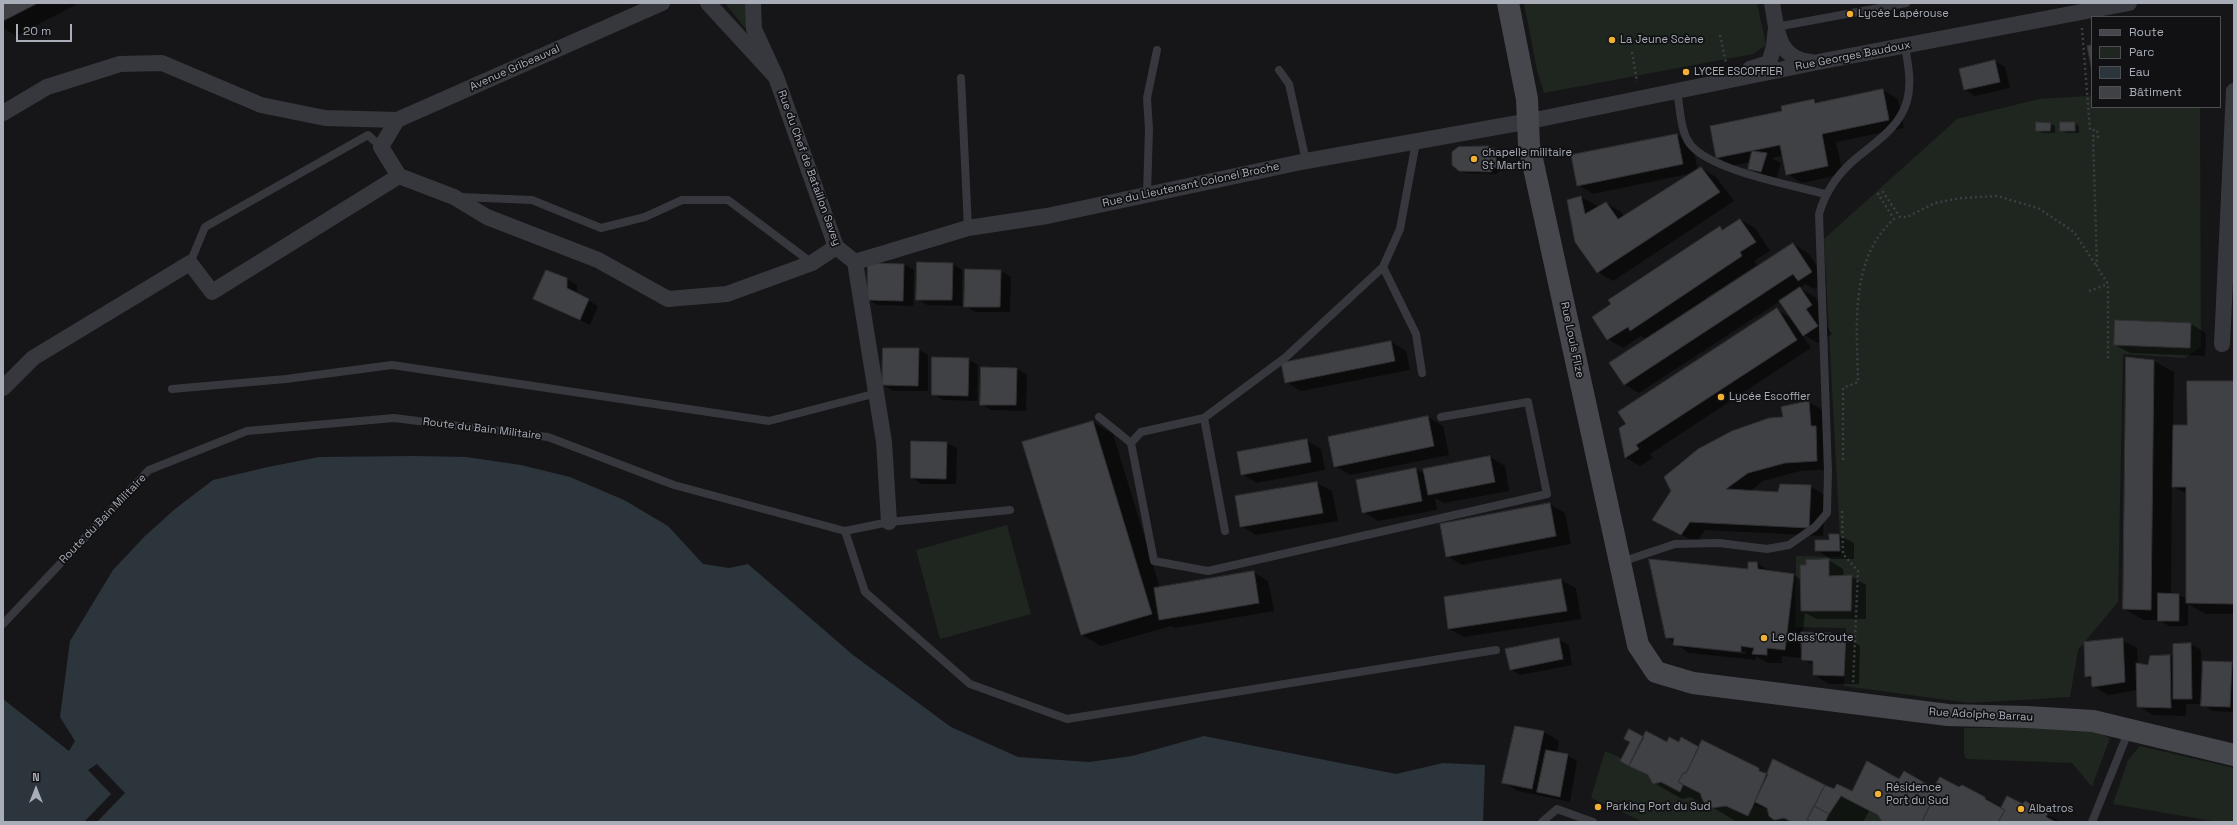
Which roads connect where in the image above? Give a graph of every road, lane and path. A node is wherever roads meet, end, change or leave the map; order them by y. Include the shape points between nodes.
1 (662, 3) edge
2 (708, 3) edge
3 (753, 3) edge
4 (1508, 3) edge
5 (1772, 3) edge
6 (1906, 3) edge
7 (2129, 3) edge
8 (2080, 12) junction
9 (1776, 27) junction
10 (1720, 35) dead end
11 (1905, 46) junction
12 (1157, 50) dead end
13 (1632, 52) dead end
14 (1818, 62) junction
15 (1279, 70) dead end
16 (1728, 74) junction
17 (776, 77) junction
18 (961, 78) dead end
19 (1639, 90) junction
20 (1677, 91) junction
21 (2234, 91) edge
22 (1527, 99) junction
23 (3, 112) edge
24 (397, 120) junction
25 (1530, 121) junction
26 (1416, 142) junction
27 (381, 147) junction
28 (1306, 161) junction
29 (399, 176) junction
30 (1147, 194) junction
31 (1826, 194) junction
32 (454, 197) junction
33 (968, 228) junction
34 (836, 247) junction
35 (855, 262) junction
36 (190, 263) junction
37 (812, 263) junction
38 (1383, 267) junction
39 (2097, 267) junction
40 (2108, 284) junction
41 (2089, 291) dead end
42 (2222, 344) dead end
43 (2108, 360) dead end
44 (1422, 373) dead end
45 (3, 388) edge
46 (172, 389) dead end
47 (877, 393) junction
48 (1099, 417) dead end
49 (1441, 417) dead end
50 (1204, 418) junction
51 (1131, 443) junction
52 (1842, 467) dead end
53 (1842, 507) dead end
54 (1010, 510) dead end
55 (889, 522) junction
56 (845, 531) junction
57 (1225, 531) dead end
58 (1620, 562) junction
59 (3, 624) edge
60 (1496, 650) dead end
61 (1656, 672) joint
62 (1852, 702) junction
63 (2129, 730) junction
64 (2234, 755) edge
65 (1542, 822) edge
66 (1593, 822) edge
67 (2092, 822) edge

1 - 24 street, Avenue Gribeauval
2 - 17 street, Rue du Chef de Bataillon Savey
3 - 17 street, Rue du Chef de Bataillon Savey via 754,29
4 - 22 street, Rue Louis Flize
5 - 9 street
6 - 9 lane
7 - 8 street, Rue Georges Baudoux
8 - 11 street, Rue Georges Baudoux
8 - 39 path via 2090,130 2097,130 2098,137 2093,136
9 - 14 street via 1788,55 1800,61
9 - 16 street via 1769,63
10 - 16 path
11 - 14 street, Rue Georges Baudoux
11 - 31 lane via 1910,73 1907,100 1901,115 1894,127 1840,174
12 - 30 lane via 1147,98
13 - 19 path
14 - 20 street, Rue Georges Baudoux
15 - 28 lane via 1289,84
16 - 19 street
17 - 34 street, Rue du Chef de Bataillon Savey
18 - 33 lane
19 - 22 street via 1539,110
20 - 25 street, Rue Georges Baudoux
20 - 31 lane via 1685,132 1689,143 1697,152 1743,172
21 - 42 street
22 - 25 street, Rue Louis Flize
23 - 24 street via 47,87 120,64 162,63 261,105 325,118
24 - 27 street
25 - 26 street, Rue du Lieutenant Colonel Broche
25 - 58 street, Rue Louis Flize via 1529,145
26 - 28 street, Rue du Lieutenant Colonel Broche
26 - 38 lane via 1400,229
27 - 29 street
27 - 36 lane via 368,135 205,227
28 - 30 street, Rue du Lieutenant Colonel Broche
29 - 32 street
29 - 36 street via 212,292
30 - 33 street, Rue du Lieutenant Colonel Broche via 1047,216
31 - 58 lane via 1819,214 1818,234 1829,503 1822,522 1789,545 1778,549 1719,543 1675,544
32 - 37 street via 488,217 598,260 668,299 727,294
32 - 37 lane via 532,200 601,228 645,217 682,200 728,200
33 - 35 street, Rue du Lieutenant Colonel Broche
34 - 35 street, Rue du Chef de Bataillon Savey
34 - 37 street
35 - 47 street
36 - 45 street via 33,358
38 - 44 lane via 1416,334
38 - 50 lane via 1286,357
39 - 40 path
39 - 52 path via 2074,232 2038,208 1997,196 1961,198 1935,203 1908,217 1900,217 1883,192 1878,194 1894,219 1884,228 1869,252 1862,280 1857,304 1858,382 1843,388
40 - 41 path
40 - 43 path
46 - 47 lane via 286,379 392,365 769,421
47 - 55 street via 884,442
48 - 51 lane
49 - 51 lane via 1528,402 1547,494 1208,571 1154,561
50 - 51 lane via 1141,432
50 - 57 lane
53 - 62 path via 1843,554 1858,571
54 - 55 lane, Route du Bain Militaire
55 - 56 lane, Route du Bain Militaire
56 - 59 lane, Route du Bain Militaire via 674,485 548,437 394,418 247,431 149,470
56 - 60 lane via 865,592 970,684 1066,719
58 - 61 street, Rue Louis Flize via 1638,645
61 - 62 street, Rue Adolphe Barrau via 1693,682
62 - 63 street, Rue Adolphe Barrau via 1948,716 2093,721
63 - 64 street, Rue Adolphe Barrau
63 - 67 lane
65 - 66 lane via 1557,809

